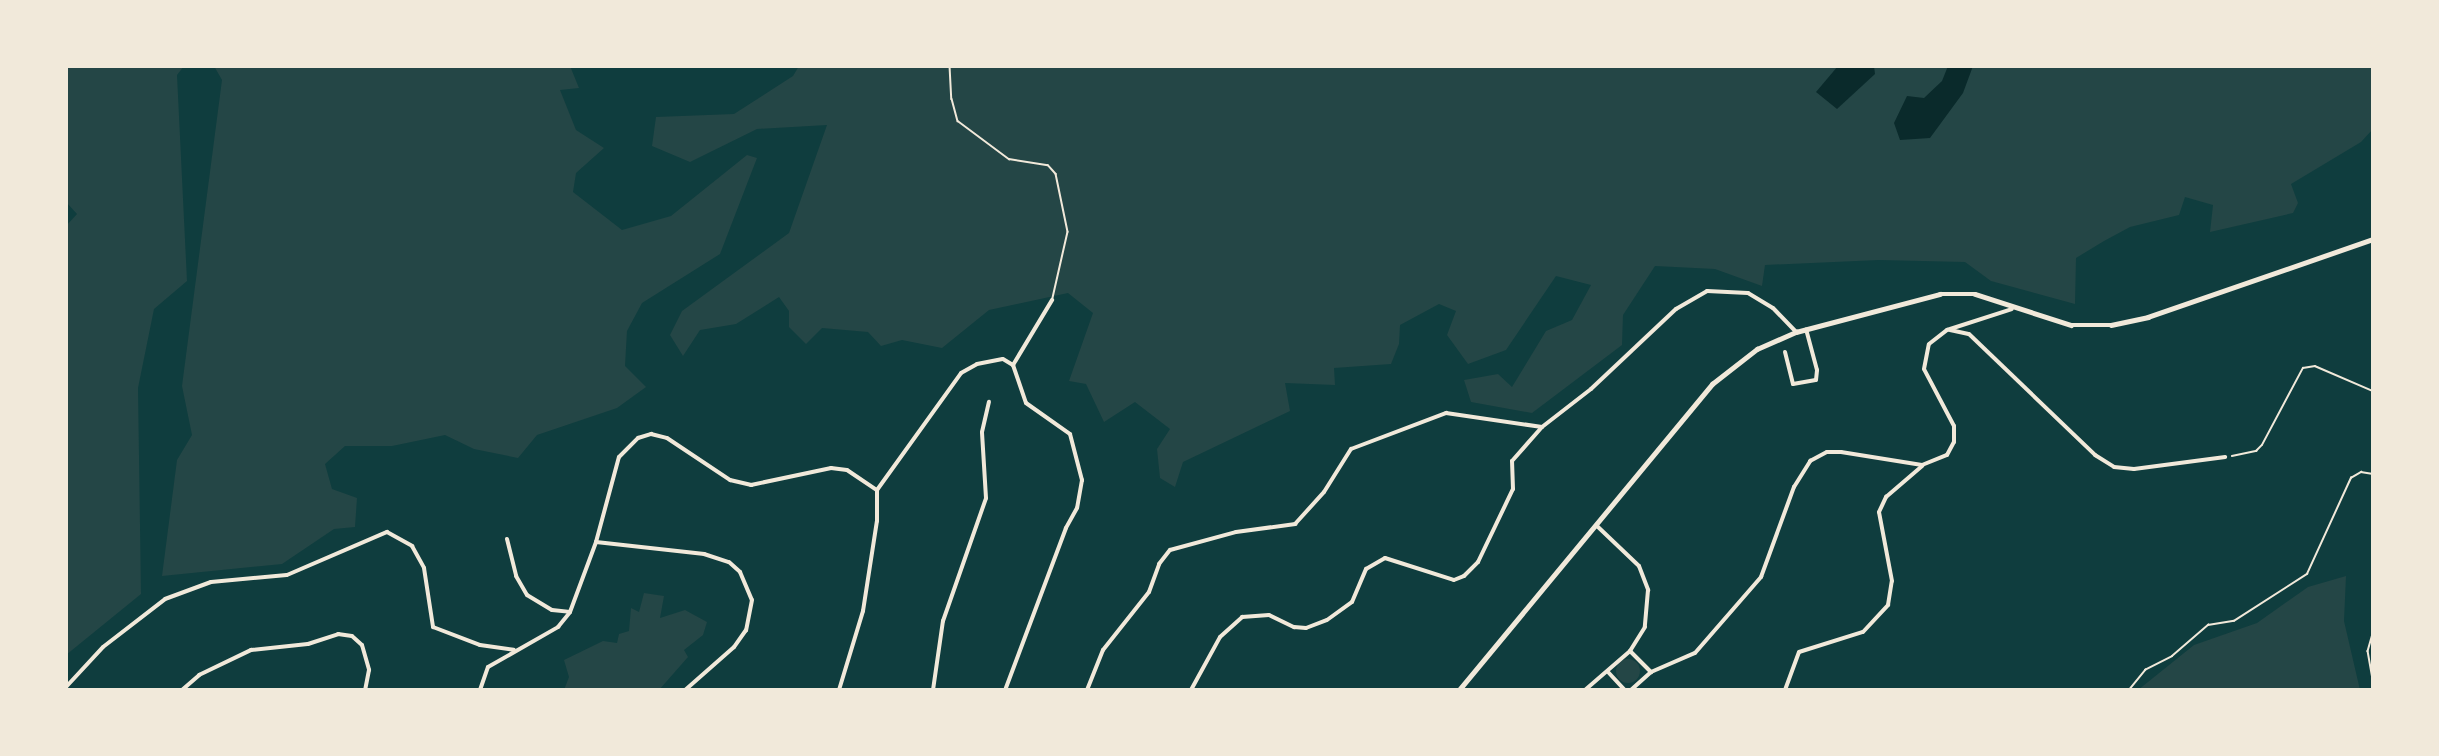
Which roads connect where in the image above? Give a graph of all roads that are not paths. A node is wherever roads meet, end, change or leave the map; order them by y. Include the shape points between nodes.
1 (950, 66) edge
2 (2373, 239) edge
3 (1052, 300) joint
4 (2012, 309) junction
5 (1806, 329) junction
6 (1947, 330) junction
7 (1796, 332) junction
8 (1785, 352) dead end
9 (1013, 365) junction
10 (989, 402) dead end
11 (1542, 427) junction
12 (2225, 456) road end
13 (1922, 465) junction
14 (877, 490) junction
15 (1597, 526) junction
16 (507, 539) dead end
17 (596, 542) junction
18 (570, 612) junction
19 (515, 651) junction
20 (1630, 651) junction
21 (1608, 672) junction
22 (1651, 672) junction
23 (66, 687) edge
24 (182, 690) edge
25 (365, 690) edge
26 (480, 690) edge
27 (685, 690) edge
28 (839, 690) edge
29 (933, 690) edge
30 (1005, 690) edge
31 (1087, 690) edge
32 (1191, 690) edge
33 (1386, 690) edge
34 (1414, 690) edge
35 (1459, 690) edge
36 (1586, 690) edge
37 (1626, 690) edge
38 (1631, 690) edge
39 (1785, 690) edge

1 - 3 lane via 958,121 1010,159 1048,165 1056,174 1068,232
2 - 4 street via 2129,322 2094,327
3 - 9 street
4 - 5 street via 1975,294 1940,294
4 - 6 street
5 - 7 street
5 - 8 street via 1816,380 1794,384
6 - 12 street via 1969,334 2108,464 2134,468
6 - 13 street via 1929,344 1924,369 1952,418 1954,442 1947,454
7 - 11 street via 1773,308 1748,293 1718,289 1698,294
7 - 15 street via 1757,349 1712,384
9 - 14 street via 1009,360 991,361 961,373
9 - 30 street via 1026,403 1070,434 1082,480 1077,508
10 - 29 street via 982,432 986,498 943,621
11 - 31 street via 1446,413 1413,423 1348,451 1324,492 1295,524 1174,547 1159,564 1149,592 1103,650
11 - 32 street via 1512,461 1514,489 1478,562 1464,576 1454,580 1385,558 1365,569 1352,602 1327,620 1306,628 1294,627 1269,615 1242,617 1220,637
13 - 22 street via 1841,452 1827,452 1810,461 1794,486 1761,577 1695,653
13 - 39 street via 1881,504 1879,524 1892,581 1888,605 1863,632 1799,652
14 - 17 street via 847,470 831,468 763,483 741,483 667,438 645,435 630,442 619,457
14 - 28 street via 876,531 863,611
15 - 20 street via 1639,566 1648,590 1646,627
15 - 35 street
16 - 18 street via 516,576 527,595 552,610
17 - 18 street
17 - 27 street via 704,554 729,562 740,572 752,600 746,630 734,648
18 - 19 street via 558,627
19 - 23 street via 480,645 433,627 424,568 412,546 387,532 288,574 211,582 173,595 144,612 103,647
19 - 26 street via 484,672
20 - 21 street
20 - 22 street
21 - 36 street
21 - 37 street
22 - 38 street
24 - 25 street via 199,675 251,650 308,644 338,634 352,636 362,645 369,670
33 - 34 street

